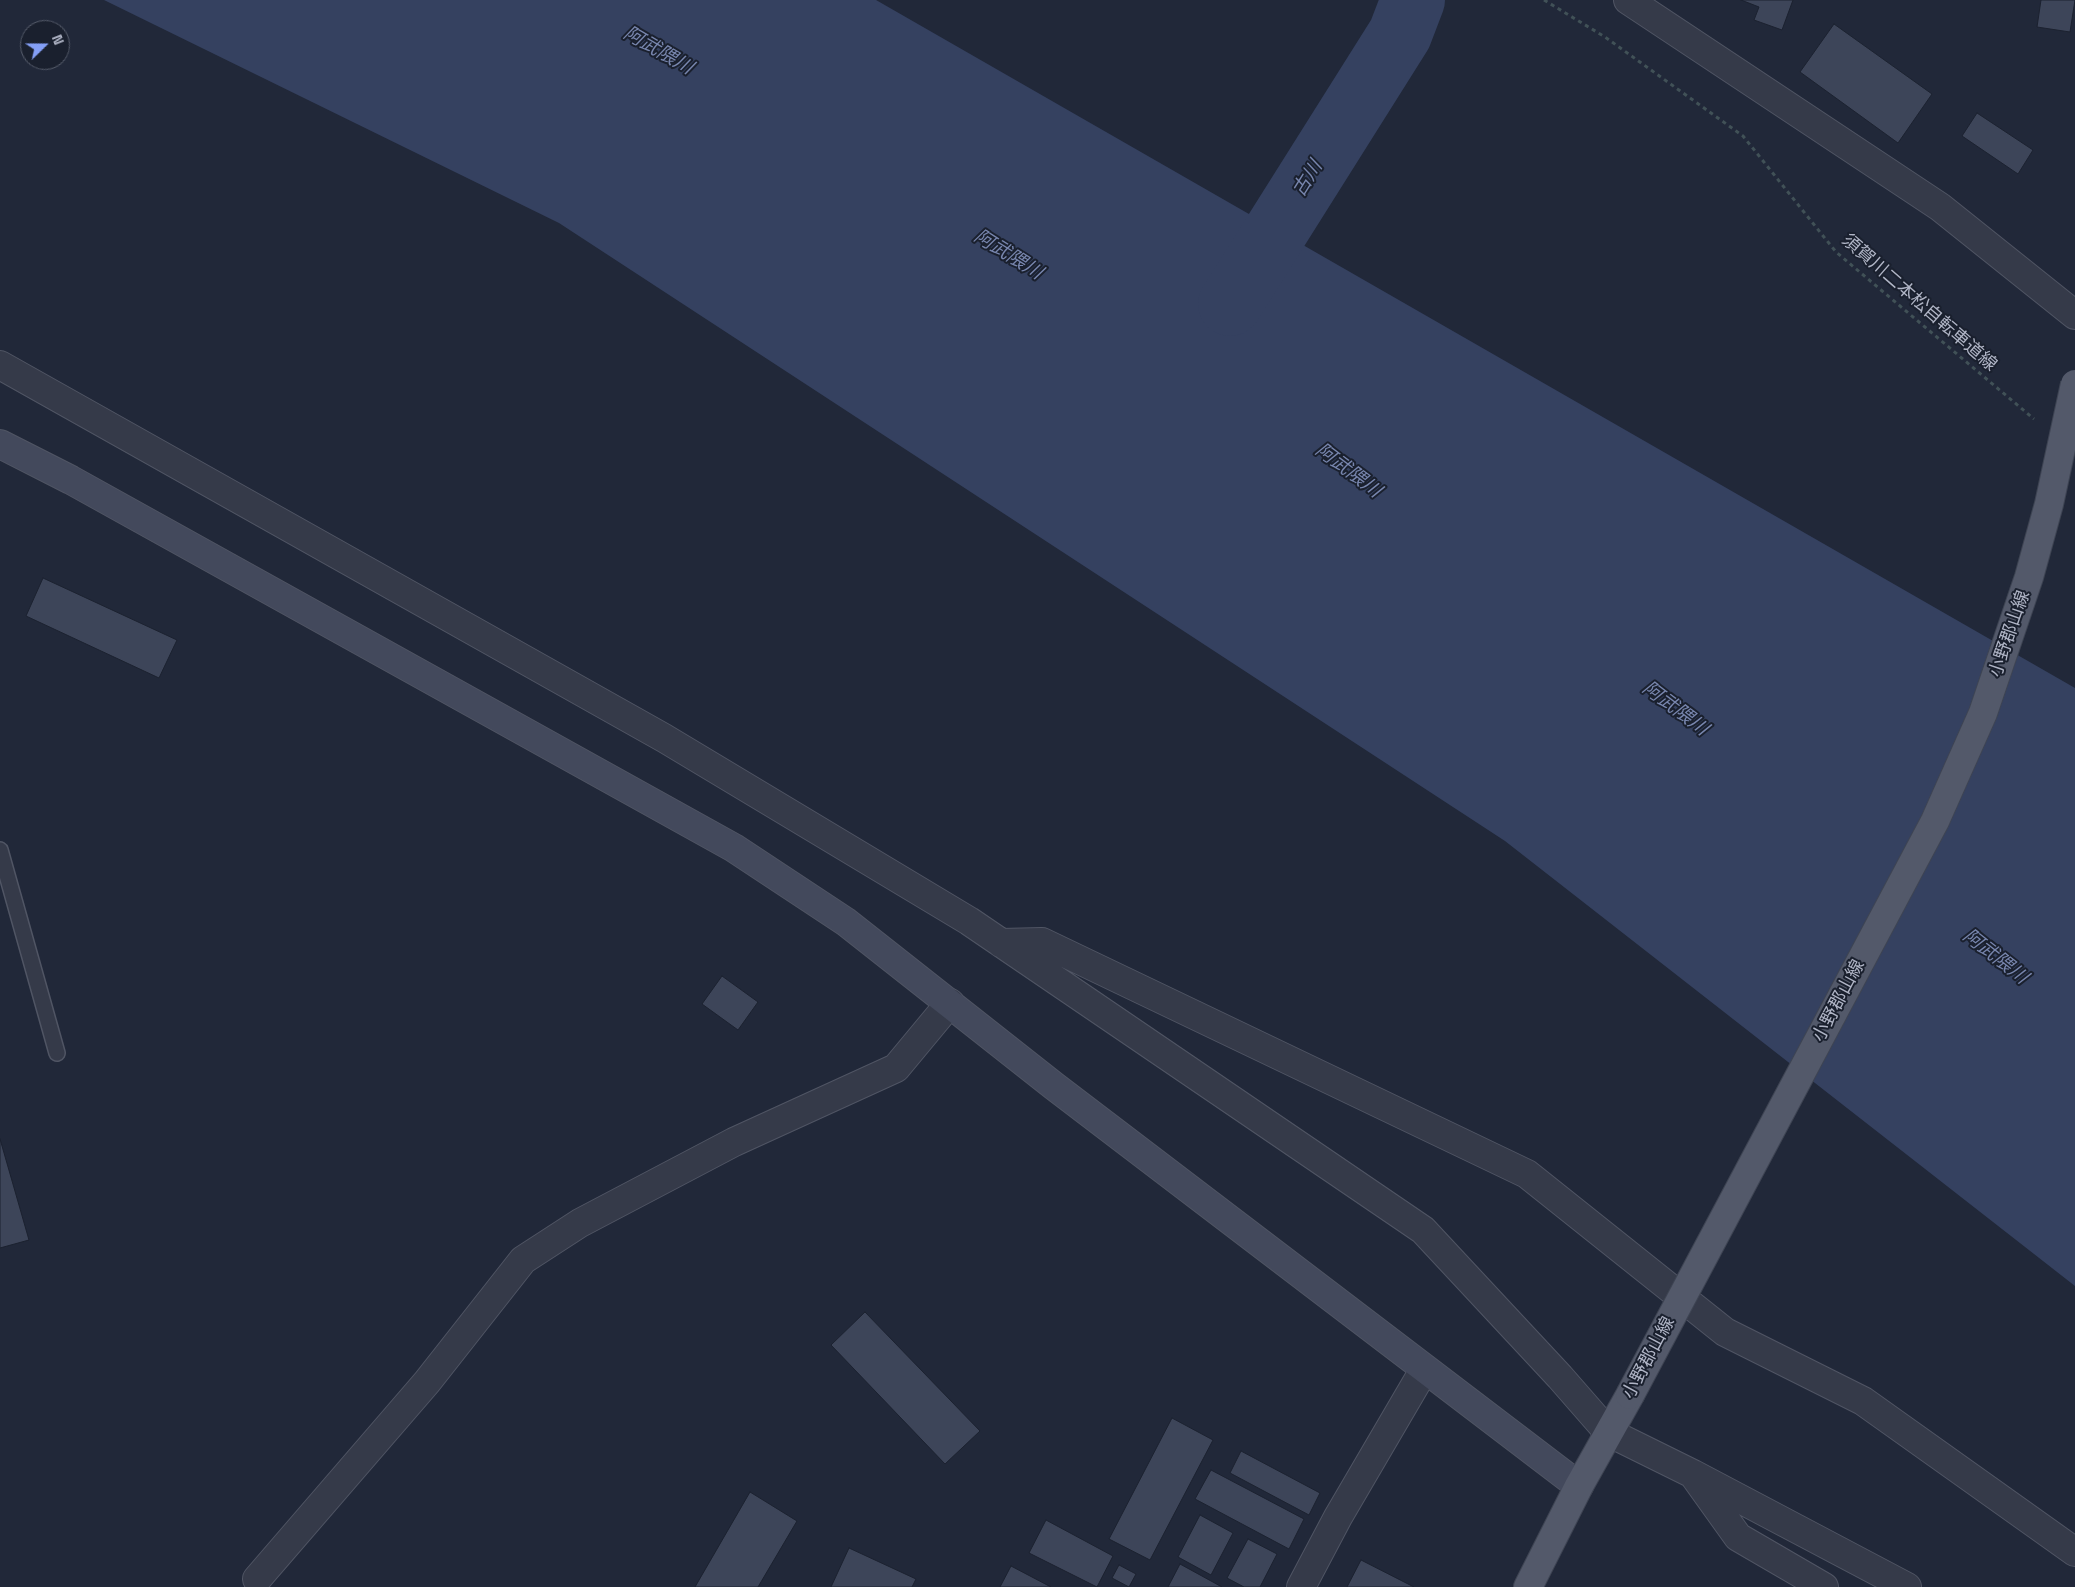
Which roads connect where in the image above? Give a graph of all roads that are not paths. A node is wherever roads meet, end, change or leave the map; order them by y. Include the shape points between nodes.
1 (1628, 0) edge
2 (2075, 315) edge
3 (0, 365) edge
4 (2075, 384) edge
5 (0, 444) edge
6 (0, 850) edge
7 (1001, 943) junction
8 (950, 1003) junction
9 (57, 1053) dead end
10 (1424, 1370) junction
11 (1608, 1432) junction
12 (1693, 1474) junction
13 (1579, 1486) junction
14 (2075, 1552) edge
15 (257, 1580) dead end
16 (1301, 1587) edge
17 (1528, 1587) edge
18 (1824, 1587) edge
19 (1907, 1587) edge

1 - 2 street via 1940,208
3 - 7 street via 664,738 969,920
4 - 11 main road, 小野郡山線, bridge via 2049,504 2029,577 1983,713 1935,821
5 - 8 street via 71,480 734,848 846,922
6 - 9 lane
7 - 11 street via 1423,1230
7 - 14 street via 1042,942 1527,1174 1725,1332 1863,1401
8 - 10 street
8 - 15 street via 896,1068 734,1142 580,1223 523,1260 427,1382
10 - 13 street
10 - 16 street
11 - 12 street
11 - 13 main road, 小野郡山線
12 - 18 street via 1738,1537
12 - 19 street
13 - 17 main road, 小野郡山線

